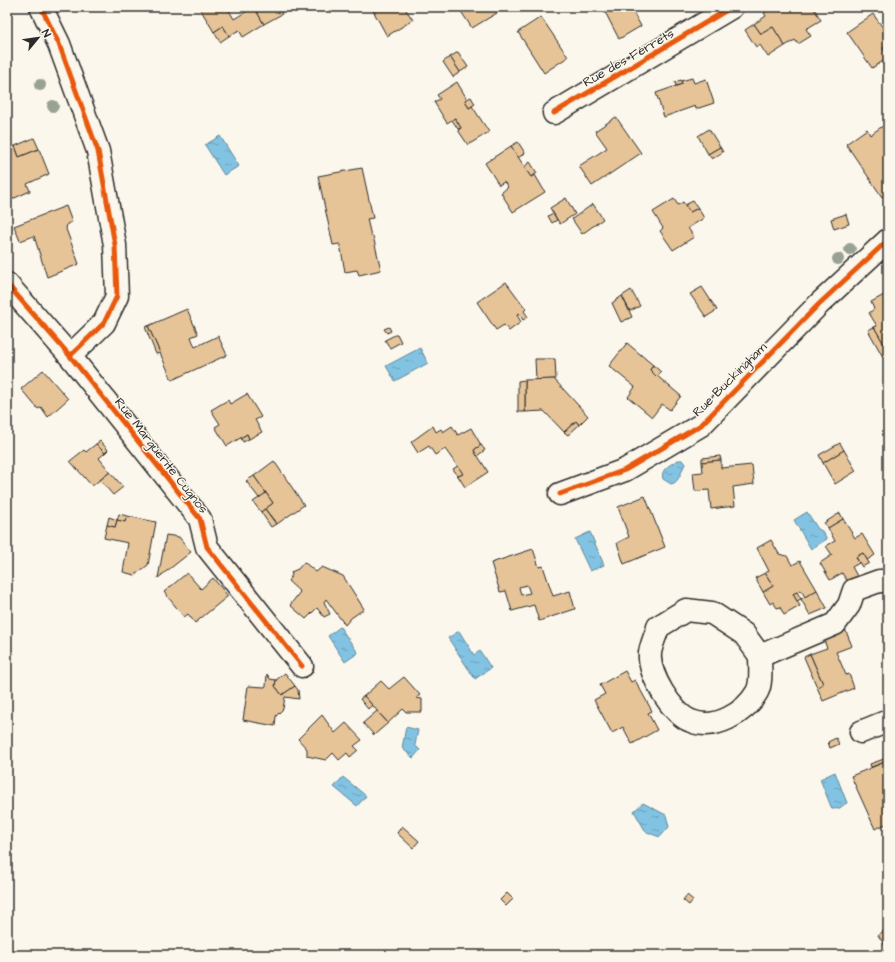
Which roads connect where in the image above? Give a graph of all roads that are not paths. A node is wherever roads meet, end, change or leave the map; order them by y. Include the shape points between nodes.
1 (41, 7) edge
2 (732, 7) edge
3 (554, 113) dead end
4 (888, 240) edge
5 (7, 284) edge
6 (70, 356) junction
7 (560, 494) dead end
8 (888, 581) edge
9 (760, 656) junction
10 (302, 666) dead end
11 (888, 721) edge
12 (861, 732) dead end

1 - 6 street via 59,44 98,151 115,245 117,296 104,323
2 - 3 street, Rue des Férrets
4 - 7 street, Rue Buckingham via 819,304 701,425 625,470
5 - 6 street, Rue Marguerite Cugnos
6 - 10 street, Rue Marguerite Cugnos via 200,519 206,547
8 - 9 street via 879,581 854,590 849,605 835,624
9 - 9 street via 744,634 712,613 686,610 658,627 650,654 654,676 663,694 691,721 708,724 730,718 757,692
11 - 12 street

